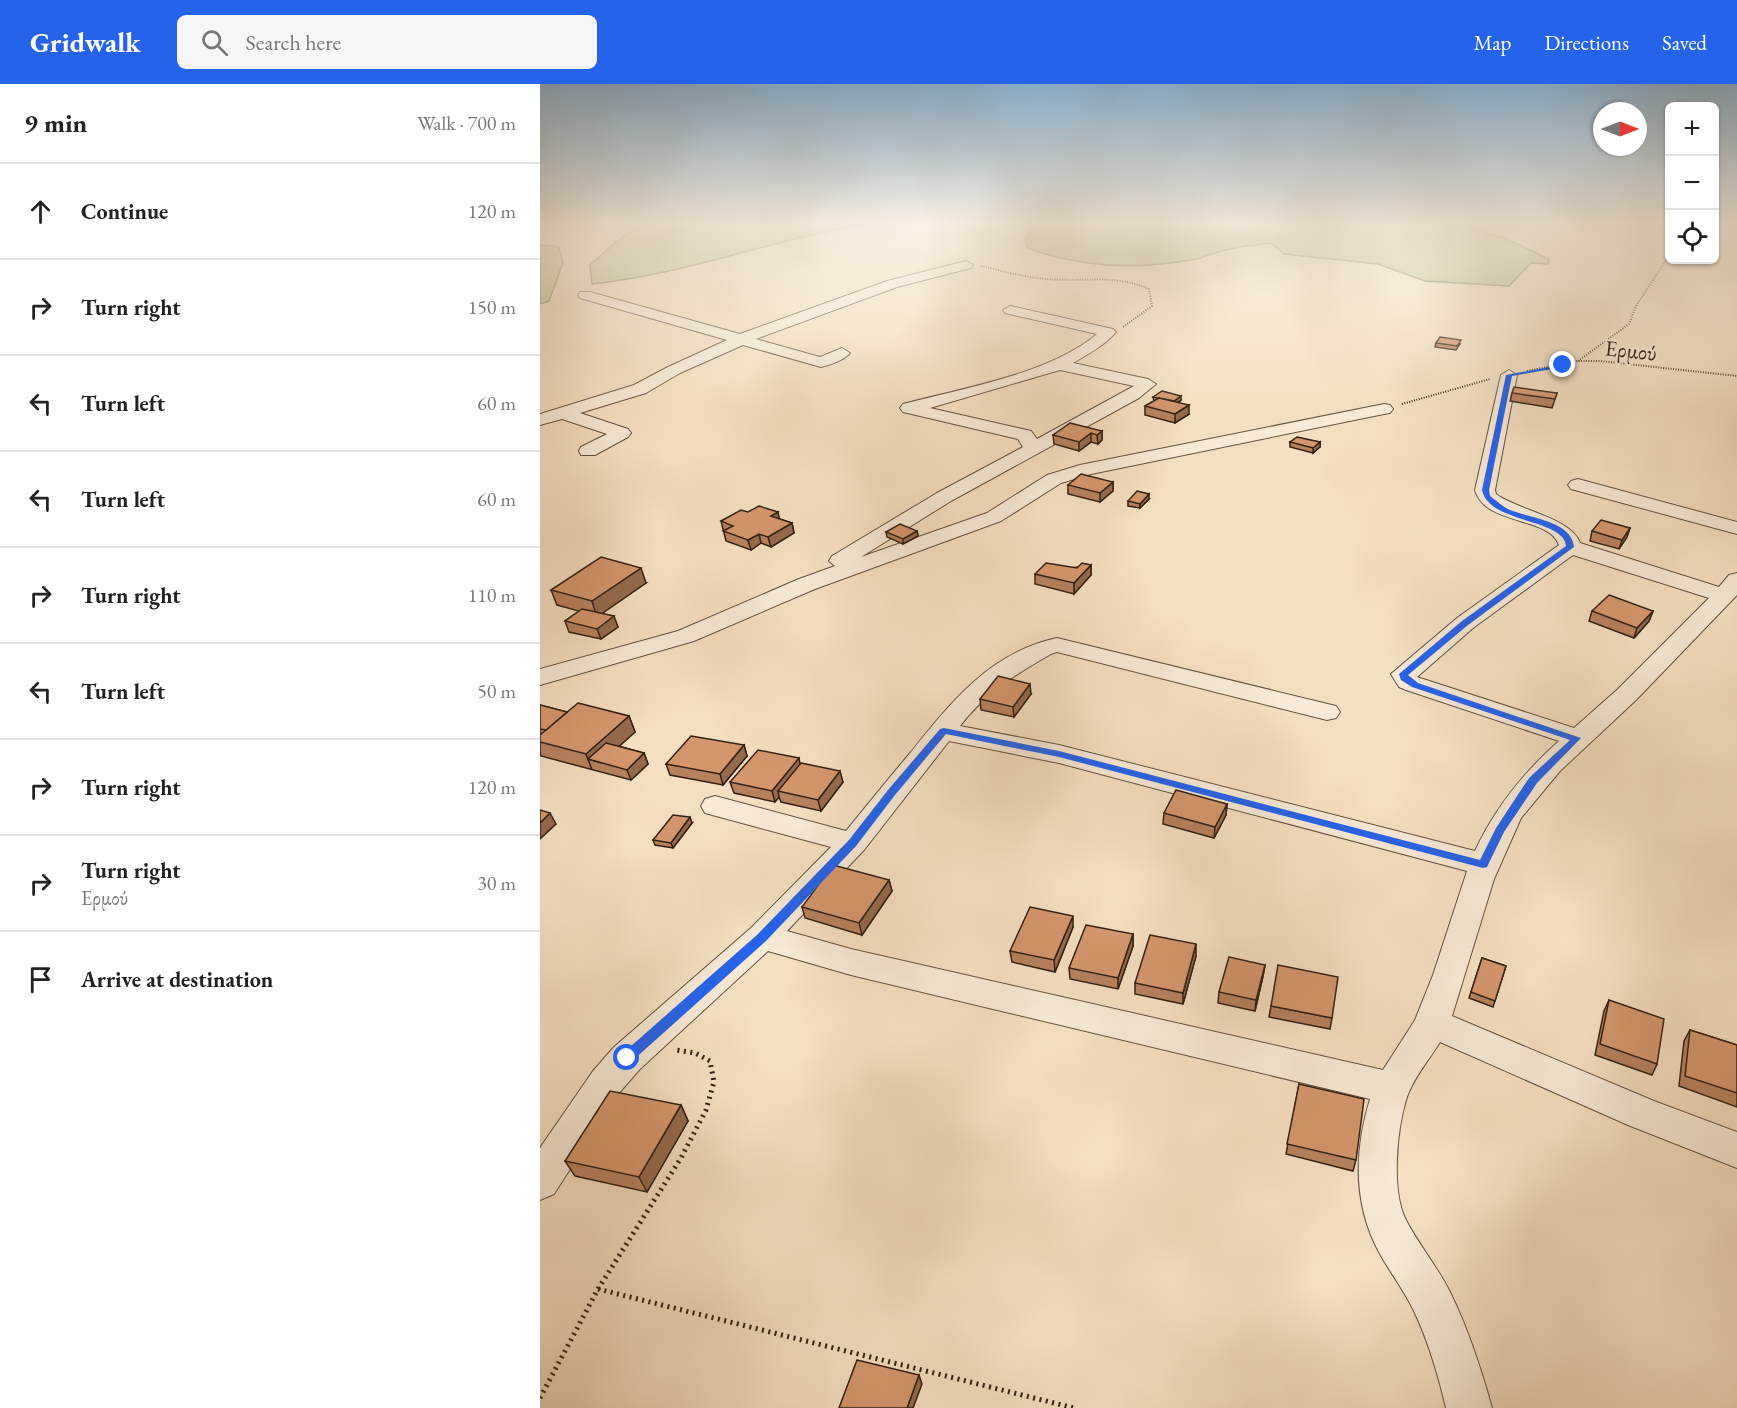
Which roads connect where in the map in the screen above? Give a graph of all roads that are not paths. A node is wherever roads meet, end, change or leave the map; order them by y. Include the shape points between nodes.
1 (890, 285) edge
2 (585, 295) dead end
3 (1010, 310) dead end
4 (740, 339) junction
5 (842, 353) dead end
6 (1058, 365) junction
7 (1509, 375) road end
8 (540, 406) edge
9 (1384, 409) road end
10 (563, 414) junction
11 (540, 420) edge
12 (1029, 450) junction
13 (588, 452) dead end
14 (1578, 485) dead end
15 (1737, 528) edge
16 (1570, 547) junction
17 (807, 584) junction
18 (1730, 588) edge
19 (543, 678) edge
20 (1327, 712) dead end
21 (944, 731) junction
22 (1577, 738) junction
23 (715, 806) dead end
24 (853, 843) junction
25 (1483, 864) junction
26 (762, 937) junction
27 (1432, 1023) junction
28 (1392, 1088) junction
29 (1737, 1150) edge
30 (540, 1181) edge
31 (1468, 1408) edge

1 - 4 street
2 - 4 street
3 - 6 street via 1108,332
4 - 5 street via 821,362
4 - 10 street via 640,389
6 - 12 street via 1148,384
6 - 12 street via 902,418 916,425
7 - 16 street via 1485,490 1487,497 1506,511 1555,528 1569,540
8 - 10 street
9 - 17 street via 1054,479 994,517
10 - 11 street
10 - 13 street via 621,431
12 - 17 street via 944,496
14 - 15 street
16 - 18 street via 1679,580
16 - 22 street via 1465,623 1403,674 1415,685
17 - 19 street via 686,636
18 - 22 street via 1613,708
20 - 21 street via 1052,645 994,677 965,702
21 - 24 street
21 - 25 street via 1059,754
22 - 25 street via 1533,780
23 - 24 street
24 - 26 street
25 - 27 street
26 - 28 street via 851,962
26 - 30 street via 627,1058 606,1082
27 - 28 street
27 - 29 street
28 - 31 street via 1378,1148 1379,1196 1390,1235 1419,1278 1445,1328

